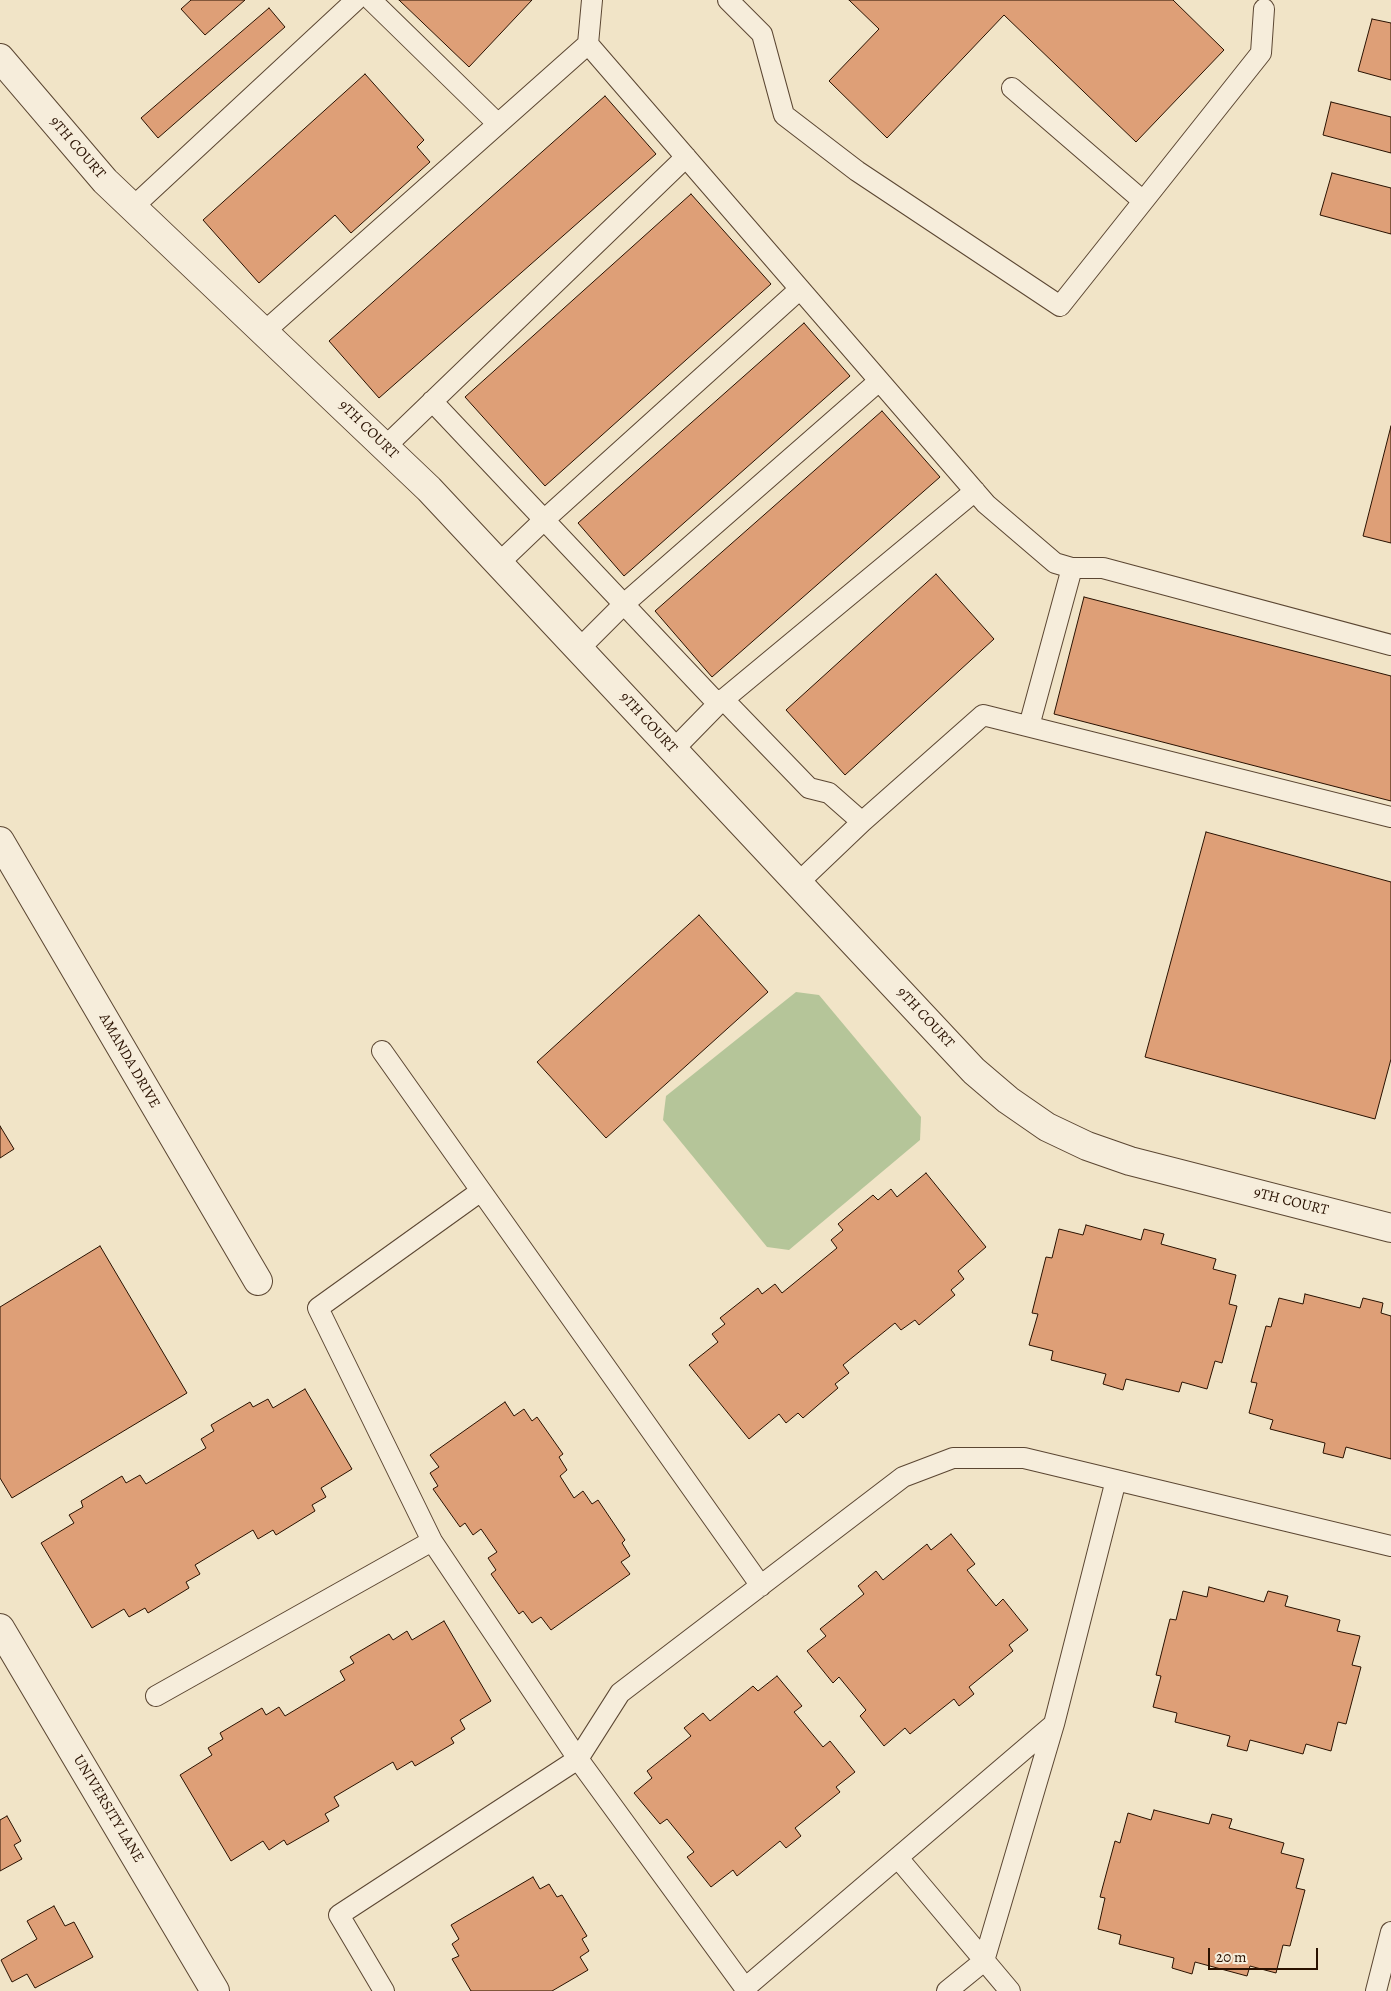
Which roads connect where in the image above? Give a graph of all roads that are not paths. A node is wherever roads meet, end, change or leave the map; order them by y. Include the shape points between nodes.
1 (356, 0) edge
2 (371, 0) edge
3 (592, 0) edge
4 (728, 0) edge
5 (1263, 3) edge
6 (588, 44) junction
7 (0, 58) edge
8 (1012, 88) dead end
9 (498, 124) junction
10 (686, 157) junction
11 (1143, 201) junction
12 (133, 207) junction
13 (800, 289) junction
14 (264, 332) junction
15 (879, 381) junction
16 (432, 401) junction
17 (385, 447) junction
18 (975, 491) junction
19 (544, 520) junction
20 (499, 563) junction
21 (1072, 568) junction
22 (624, 604) junction
23 (1391, 645) edge
24 (579, 649) junction
25 (721, 702) junction
26 (1029, 726) junction
27 (673, 750) junction
28 (1391, 817) edge
29 (862, 822) junction
30 (0, 841) edge
31 (798, 883) junction
32 (382, 1051) dead end
33 (481, 1191) junction
34 (1391, 1228) edge
35 (258, 1281) dead end
36 (1116, 1480) junction
37 (432, 1541) junction
38 (1391, 1546) edge
39 (761, 1586) junction
40 (0, 1628) edge
41 (156, 1696) dead end
42 (1054, 1724) junction
43 (578, 1759) junction
44 (898, 1858) junction
45 (1391, 1932) edge
46 (984, 1961) junction
47 (215, 1991) edge
48 (384, 1991) edge
49 (947, 1991) edge
50 (1010, 1991) edge
51 (1376, 1991) edge

1 - 12 lane
2 - 9 lane
3 - 6 lane
4 - 11 lane via 762,34 784,115 857,171 1060,306
5 - 11 lane via 1261,54
6 - 9 lane
6 - 10 lane
7 - 12 street, 9TH COURT via 105,181
8 - 11 lane
9 - 14 lane
10 - 13 lane
10 - 16 lane
12 - 14 street, 9TH COURT
13 - 15 lane
13 - 19 lane
14 - 17 street, 9TH COURT
15 - 18 lane
15 - 22 lane
16 - 17 lane
16 - 19 lane
17 - 20 street, 9TH COURT
18 - 21 lane via 1055,563
18 - 25 lane
19 - 20 lane
19 - 22 lane
20 - 24 street, 9TH COURT
21 - 23 lane via 1103,568
21 - 26 lane
22 - 24 lane
22 - 25 lane
24 - 27 street, 9TH COURT
25 - 27 lane
25 - 29 lane via 809,788 829,793
26 - 28 lane
26 - 29 lane via 983,715
27 - 31 street, 9TH COURT
29 - 31 lane
30 - 35 street, AMANDA DRIVE
31 - 34 street, 9TH COURT via 974,1070 1046,1127 1130,1161
32 - 33 lane
33 - 37 lane via 318,1308
33 - 39 lane
36 - 38 lane
36 - 39 lane via 1024,1458 953,1458 903,1477
36 - 42 lane
37 - 41 lane
37 - 43 lane
39 - 43 lane via 620,1693
40 - 47 street, UNIVERSITY LANE
42 - 44 lane
42 - 46 lane
43 - 44 lane via 745,1988
43 - 48 lane via 339,1915
44 - 46 lane
45 - 51 lane
46 - 49 lane
46 - 50 lane

